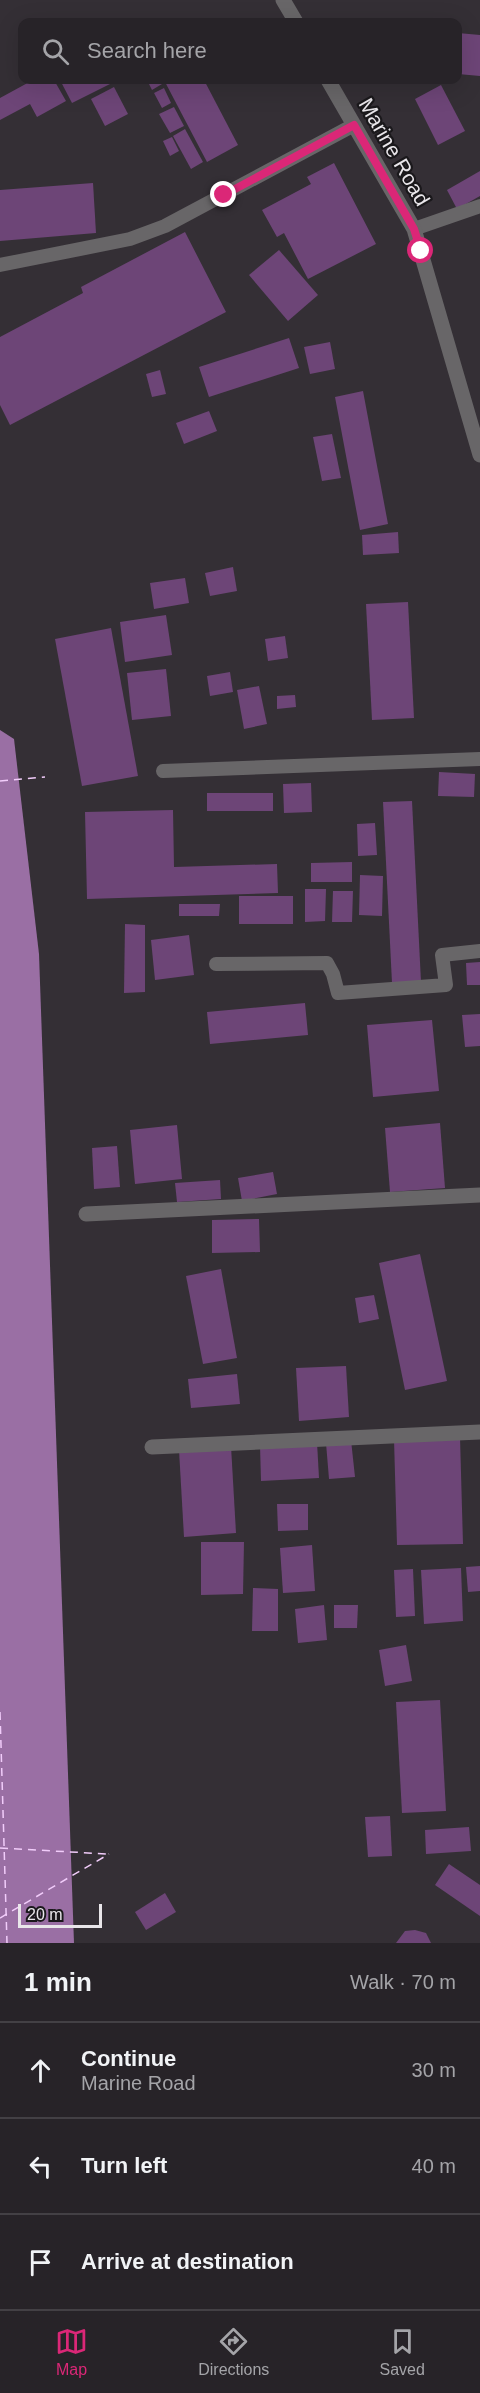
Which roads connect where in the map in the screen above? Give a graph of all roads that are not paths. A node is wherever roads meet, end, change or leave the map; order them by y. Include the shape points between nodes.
1 (283, 0) edge
2 (294, 18) edge
3 (330, 84) edge
4 (354, 125) junction
5 (480, 206) edge
6 (414, 229) junction
7 (0, 265) edge
8 (480, 455) edge
9 (480, 759) edge
10 (163, 771) dead end
11 (480, 951) edge
12 (216, 964) dead end
13 (480, 1195) edge
14 (86, 1214) dead end
15 (480, 1432) edge
16 (152, 1447) dead end

1 - 2 street
3 - 4 street, Marine Road
4 - 6 street, Marine Road
4 - 7 lane via 165,226 130,238
5 - 6 lane
6 - 8 street, Marine Road
9 - 10 lane
11 - 12 lane via 442,955 446,985 338,993 327,963
13 - 14 street
15 - 16 street

